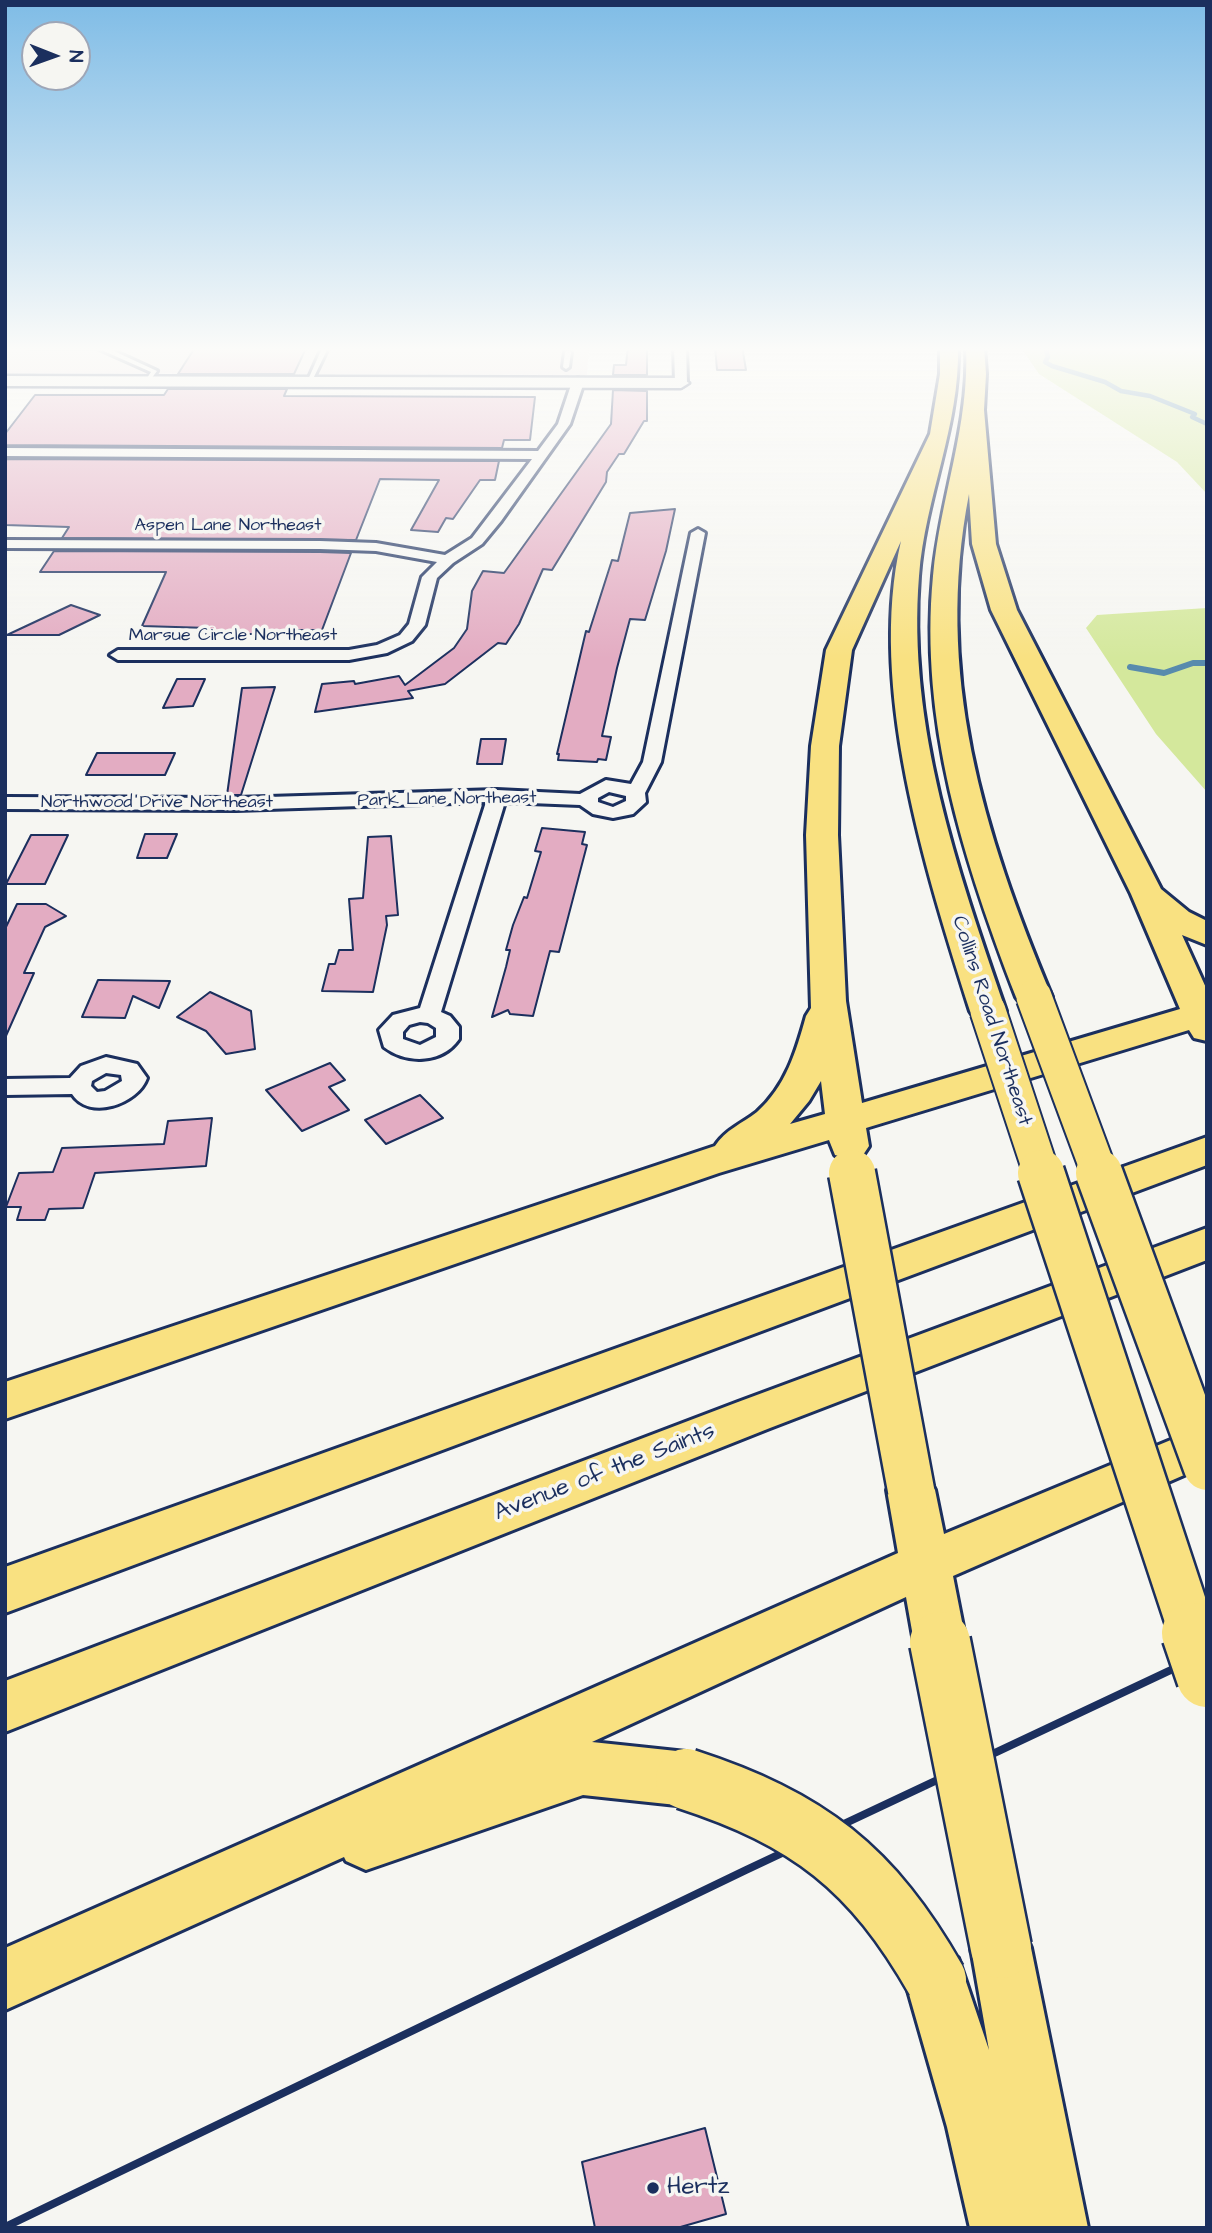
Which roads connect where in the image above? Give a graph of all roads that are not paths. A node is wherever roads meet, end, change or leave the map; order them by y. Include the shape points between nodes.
1 (545, 450) edge
2 (931, 450) edge
3 (934, 450) edge
4 (965, 450) edge
5 (977, 450) edge
6 (5, 452) edge
7 (542, 455) junction
8 (698, 533) dead end
9 (5, 544) edge
10 (449, 560) junction
11 (118, 655) dead end
12 (497, 796) junction
13 (5, 803) edge
14 (308, 803) joint
15 (1147, 894) junction
16 (1207, 935) edge
17 (828, 1001) junction
18 (429, 1015) dead end
19 (1204, 1020) edge
20 (79, 1086) dead end
21 (5, 1087) edge
22 (846, 1123) junction
23 (1207, 1150) edge
24 (705, 1163) junction
25 (1207, 1242) edge
26 (61, 1384) junction
27 (5, 1401) edge
28 (5, 1406) edge
29 (1207, 1444) edge
30 (1207, 1467) edge
31 (925, 1564) junction
32 (5, 1590) edge
33 (1207, 1677) edge
34 (5, 1707) edge
35 (171, 1906) junction
36 (5, 1979) edge
37 (1004, 2228) edge
38 (1054, 2228) edge

1 - 7 street, Marsue Circle Northeast
2 - 17 highway via 839,650 825,746 822,835
3 - 33 highway, Collins Road Northeast, bridge via 908,573 905,669 921,786 944,880
4 - 30 highway, Collins Road Northeast, bridge via 949,532 943,629 962,788 988,880
5 - 15 highway via 984,544 1004,610
6 - 7 street
7 - 10 street, Marsue Circle Northeast via 477,541
8 - 12 street, Park Lane Northeast via 652,762 635,793 606,786 587,800
9 - 10 street, Aspen Lane Northeast via 376,547
10 - 11 street, Marsue Circle Northeast via 430,577 417,625 406,638 381,649 349,655
12 - 14 street, Park Lane Northeast
12 - 18 street
13 - 14 street, Northwood Drive Northeast
15 - 16 highway via 1177,919
15 - 19 highway
17 - 22 highway
17 - 24 highway via 813,1061 792,1099 759,1131
19 - 22 highway
20 - 21 street
22 - 24 highway
22 - 31 highway, bridge
23 - 32 highway
24 - 26 highway
25 - 34 highway, Avenue of the Saints
26 - 27 highway
26 - 28 highway
29 - 31 highway
31 - 35 highway
31 - 38 highway, bridge
35 - 36 highway
35 - 37 highway, bridge via 583,1768 686,1779 724,1790 799,1825 834,1849 902,1921 936,1980 980,2127

